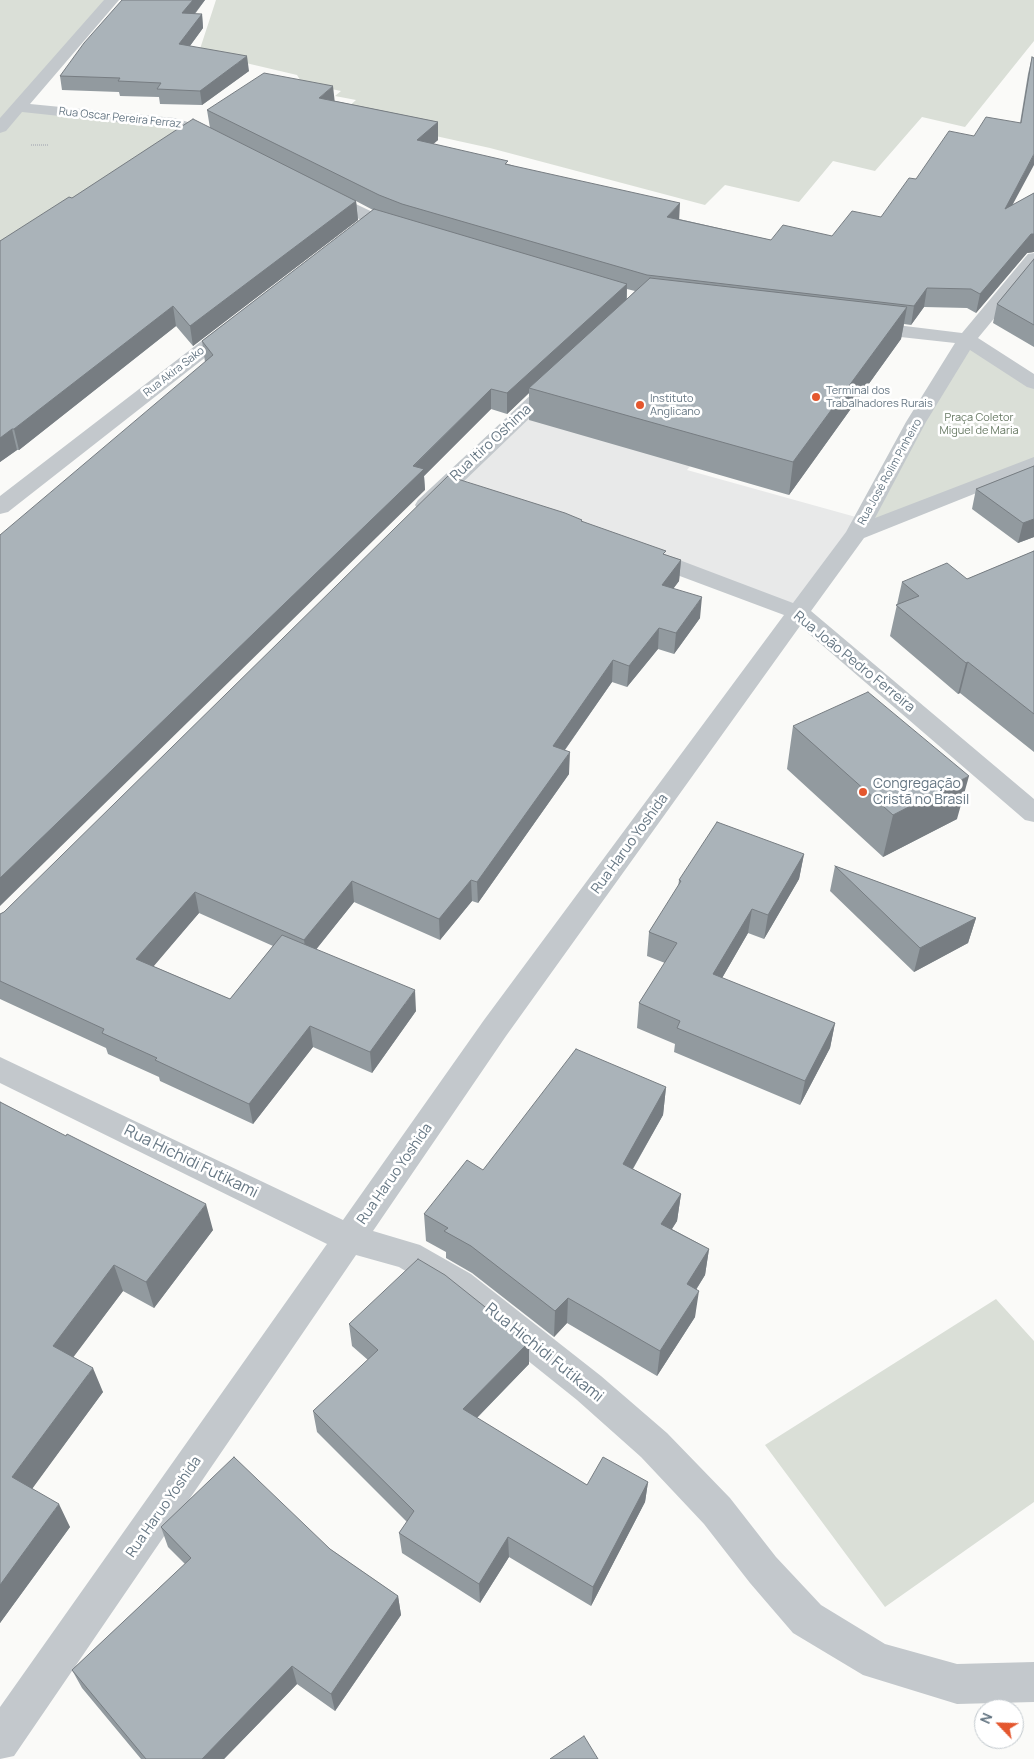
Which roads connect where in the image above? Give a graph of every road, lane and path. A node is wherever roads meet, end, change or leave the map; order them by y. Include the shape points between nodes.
1 (112, 0) edge
2 (17, 107) junction
3 (188, 126) junction
4 (0, 128) edge
5 (172, 137) edge
6 (232, 147) edge
7 (310, 187) edge
8 (373, 219) junction
9 (357, 231) edge
10 (415, 233) edge
11 (1034, 258) edge
12 (248, 315) edge
13 (849, 325) edge
14 (967, 339) junction
15 (572, 368) edge
16 (1034, 383) edge
17 (1034, 463) edge
18 (450, 481) junction
19 (478, 491) edge
20 (0, 507) edge
21 (408, 523) edge
22 (856, 533) junction
23 (624, 547) edge
24 (799, 613) junction
25 (1034, 813) edge
26 (0, 1069) edge
27 (350, 1239) junction
28 (1034, 1682) edge
29 (0, 1742) edge

1 - 2 street
2 - 3 street, Rua Oscar Pereira Ferraz
2 - 4 street
3 - 5 street
3 - 6 street, Rua Oscar Pereira Ferraz
7 - 8 street
8 - 9 street
8 - 10 street
11 - 14 street, Rua José Rolim Pinheiro
12 - 20 street, Rua Akira Sako
13 - 14 street
14 - 16 street
14 - 22 street, Rua José Rolim Pinheiro via 916,422
15 - 18 street, Rua Itiro Oshima
17 - 22 street
18 - 19 street
18 - 21 street, Rua Itiro Oshima
22 - 24 street, Rua José Rolim Pinheiro
23 - 24 street, Rua João Pedro Ferreira
24 - 25 street, Rua João Pedro Ferreira
24 - 27 street, Rua Haruo Yoshida via 495,1028
26 - 27 street, Rua Hichidi Futikami
27 - 28 street, Rua Hichidi Futikami via 408,1255 459,1285 589,1388 654,1445 711,1504 763,1570 808,1619 877,1661 957,1684
27 - 29 street, Rua Haruo Yoshida

